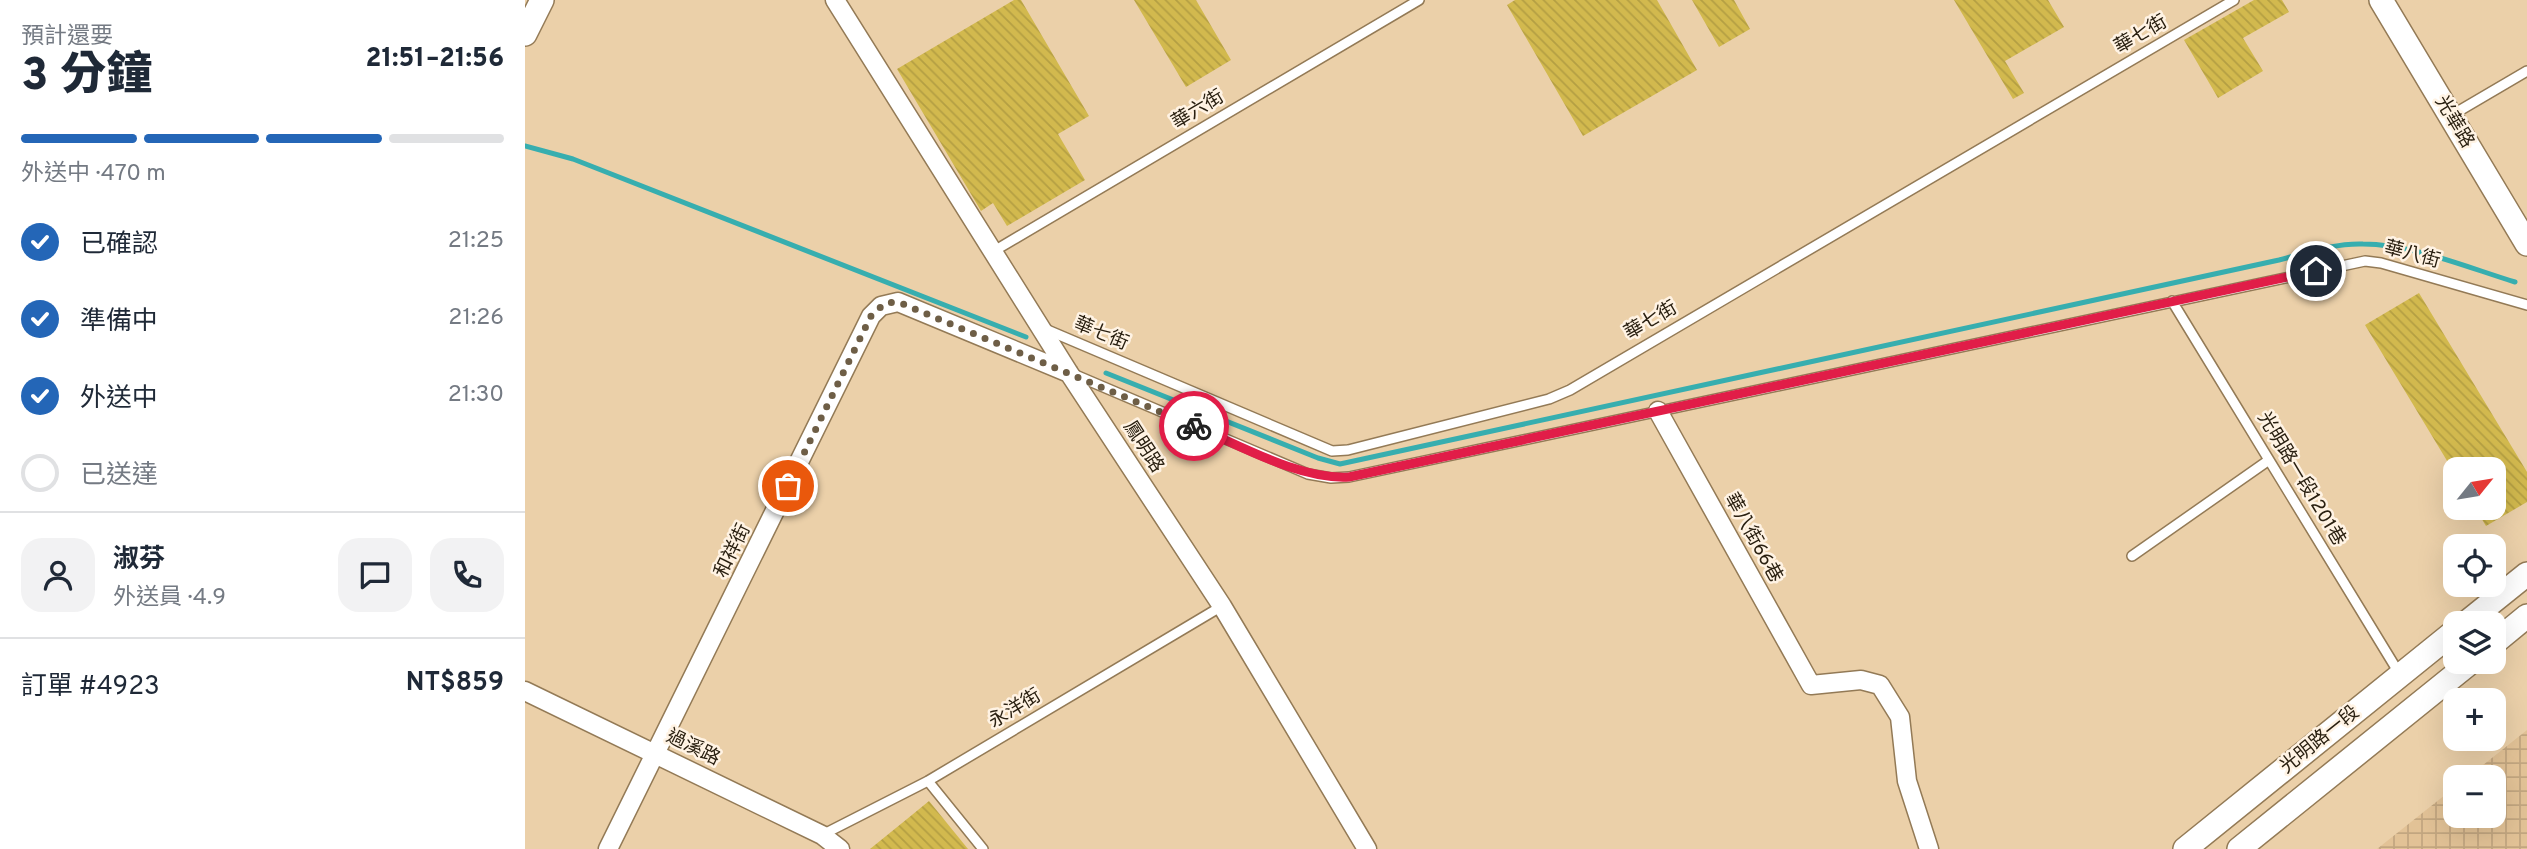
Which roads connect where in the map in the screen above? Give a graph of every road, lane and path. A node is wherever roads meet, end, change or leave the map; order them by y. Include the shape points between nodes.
1 (835, 0) edge
2 (1419, 0) edge
3 (2234, 0) edge
4 (2381, 0) edge
5 (2527, 71) edge
6 (2451, 116) junction
7 (2527, 244) edge
8 (994, 251) junction
9 (2172, 301) junction
10 (2527, 305) edge
11 (1043, 328) junction
12 (1069, 373) junction
13 (1658, 411) junction
14 (2269, 460) junction
15 (2132, 556) dead end
16 (2527, 574) edge
17 (1222, 606) junction
18 (2481, 611) edge
19 (2527, 616) edge
20 (2506, 633) edge
21 (2443, 641) edge
22 (2456, 674) edge
23 (2400, 675) junction
24 (525, 691) edge
25 (657, 754) junction
26 (927, 781) junction
27 (822, 835) junction
28 (608, 849) edge
29 (840, 849) edge
30 (983, 849) edge
31 (1367, 849) edge
32 (1929, 849) edge
33 (2185, 849) edge
34 (2239, 849) edge

1 - 8 street, 鳳明路
2 - 8 lane, 華六街
3 - 11 lane, 華七街 via 1549,399 1332,451
4 - 6 street, 光華路
5 - 6 lane
6 - 7 street, 光華路
8 - 11 street, 鳳明路
9 - 10 lane, 華八街 via 2365,261
9 - 13 lane, 華八街
9 - 14 lane, 光明路一段1201巷
11 - 12 street, 鳳明路
12 - 13 lane, 華八街 via 1308,474 1331,478
12 - 17 street, 鳳明路
12 - 25 street, 和祥街 via 898,302 881,306 871,316
13 - 32 street, 華八街66巷 via 1811,685 1861,680 1880,685 1900,717 1907,780
14 - 15 lane
14 - 23 lane, 光明路一段1201巷
16 - 18 street
17 - 26 lane, 永洋街
17 - 31 street, 鳳明路
19 - 20 street
21 - 23 street, 光明路一段
22 - 34 street, 光明路一段
23 - 33 street, 光明路一段
24 - 25 street, 過溪路
25 - 27 street, 過溪路
25 - 28 street, 和祥街
26 - 27 lane, 永洋街
26 - 30 lane
27 - 29 street, 過溪路

